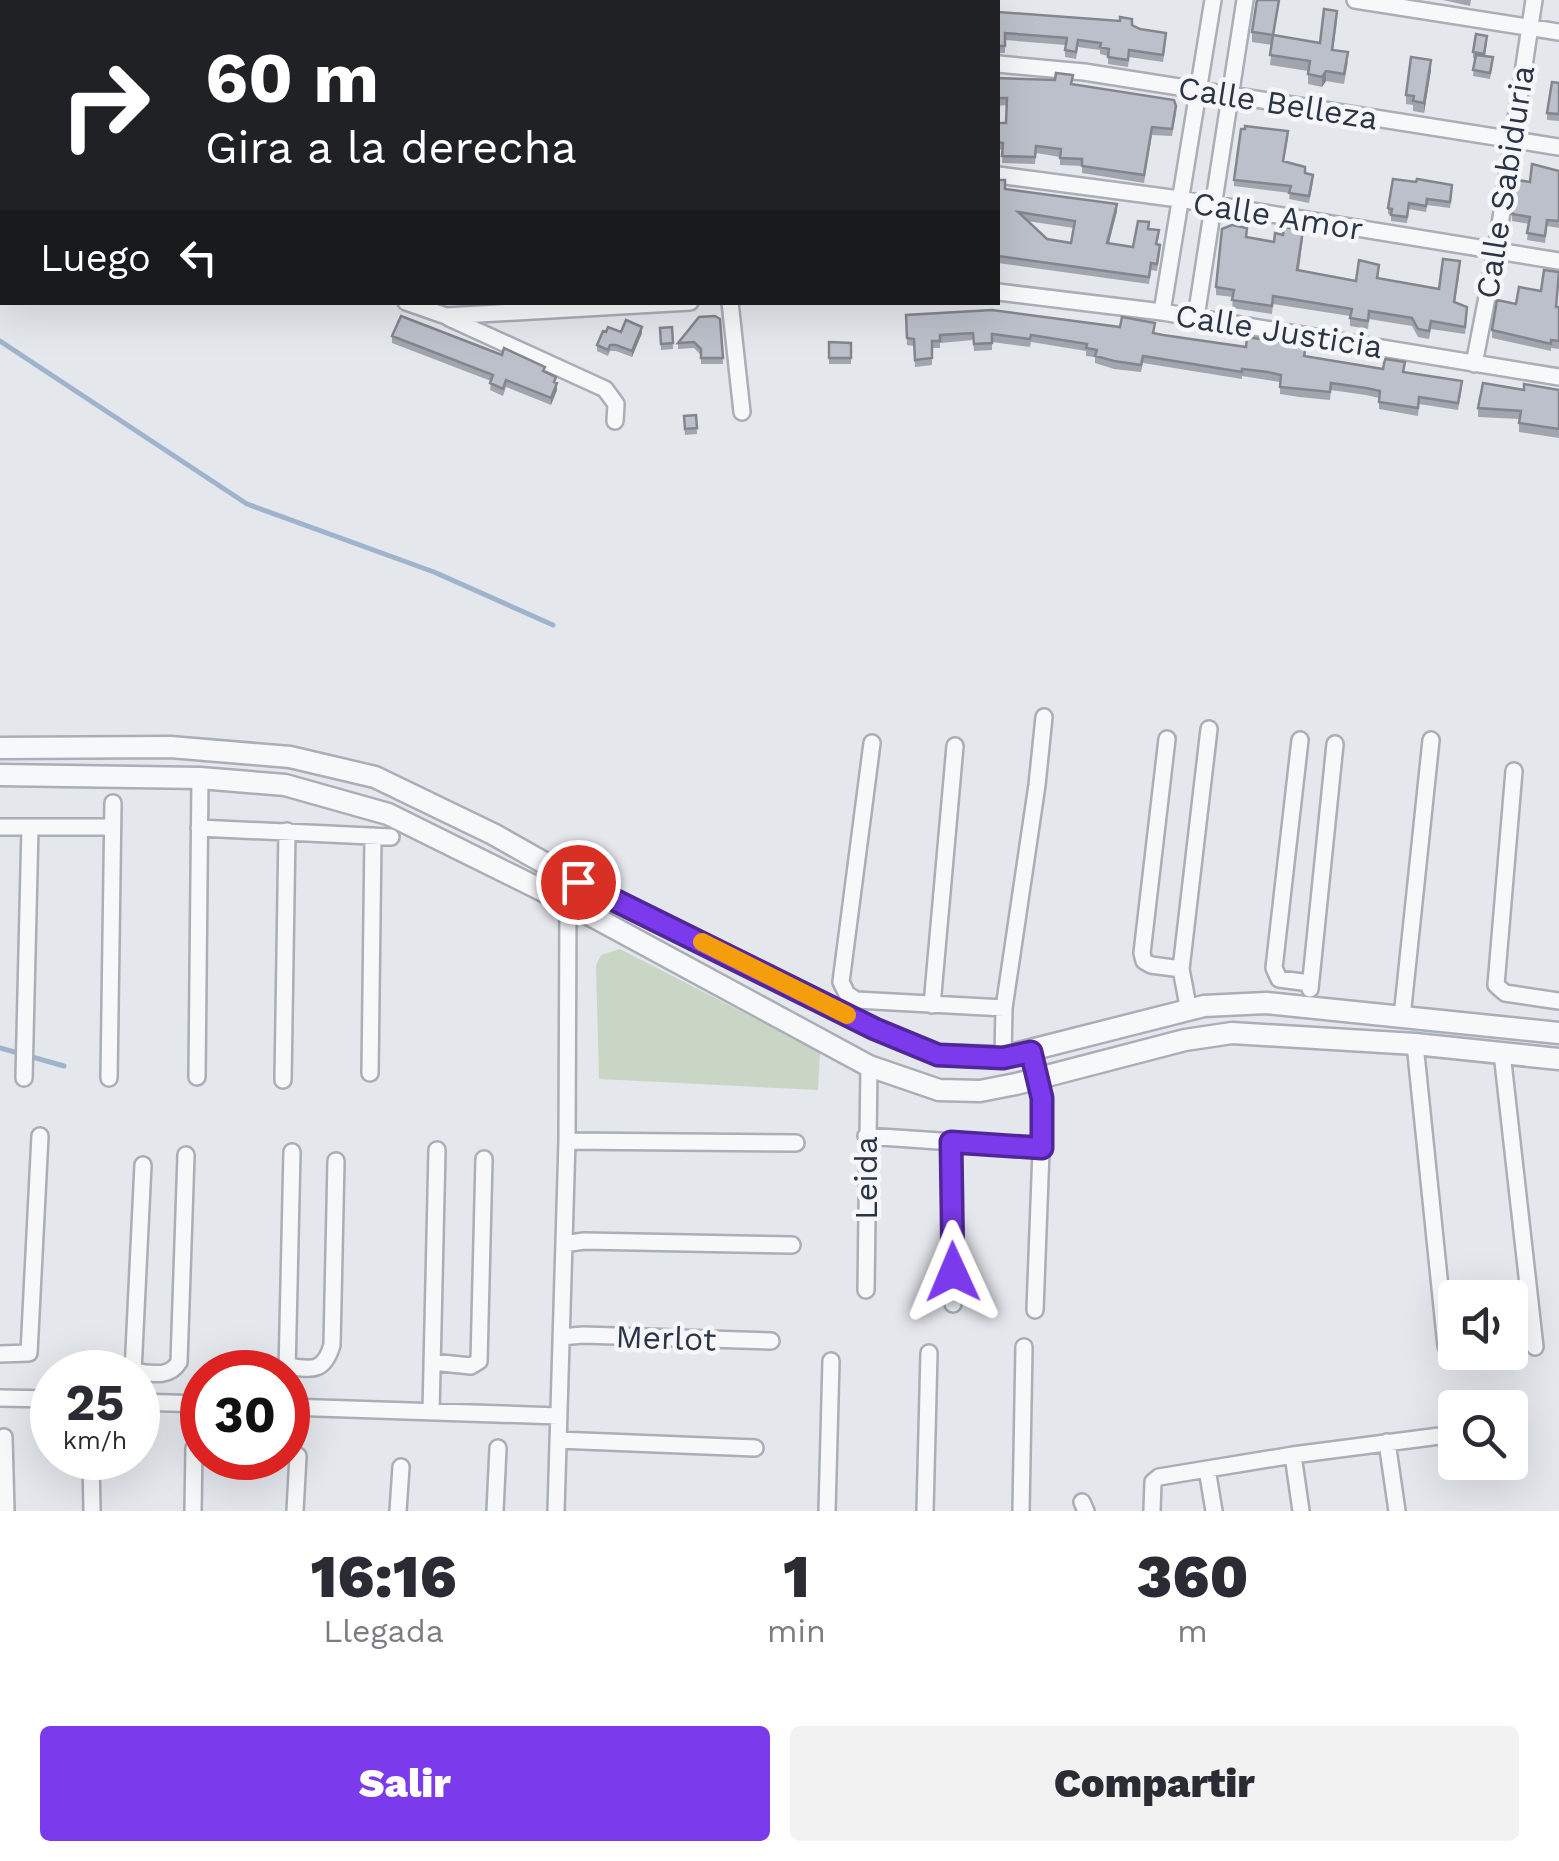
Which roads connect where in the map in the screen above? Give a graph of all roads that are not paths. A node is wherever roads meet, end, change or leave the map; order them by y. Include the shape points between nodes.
1 (1213, 0) edge
2 (1245, 0) edge
3 (1356, 0) edge
4 (1534, 0) edge
5 (1419, 5) edge
6 (1530, 27) junction
7 (1559, 32) edge
8 (1000, 64) edge
9 (1197, 90) junction
10 (1228, 96) junction
11 (1514, 140) junction
12 (1559, 147) edge
13 (1000, 175) edge
14 (1179, 199) junction
15 (1212, 206) junction
16 (1496, 251) junction
17 (1559, 260) edge
18 (1000, 292) edge
19 (415, 305) edge
20 (638, 305) edge
21 (730, 305) edge
22 (1162, 312) junction
23 (446, 316) junction
24 (1196, 317) junction
25 (1474, 364) junction
26 (1559, 377) edge
27 (742, 412) dead end
28 (615, 421) dead end
29 (1044, 717) dead end
30 (1209, 729) dead end
31 (1167, 738) dead end
32 (1300, 740) dead end
33 (1431, 740) dead end
34 (872, 742) dead end
35 (1334, 744) dead end
36 (955, 746) dead end
37 (2, 748) edge
38 (1514, 771) dead end
39 (2, 775) edge
40 (200, 778) junction
41 (113, 803) dead end
42 (30, 826) junction
43 (0, 827) edge
44 (112, 827) junction
45 (200, 828) junction
46 (287, 831) junction
47 (373, 836) junction
48 (391, 837) dead end
49 (578, 882) junction
50 (568, 903) junction
51 (1181, 968) junction
52 (1310, 983) junction
53 (1559, 1001) edge
54 (932, 1005) junction
55 (1308, 1007) junction
56 (1004, 1008) junction
57 (1189, 1011) junction
58 (1402, 1017) junction
59 (1559, 1034) edge
60 (1415, 1044) junction
61 (1031, 1052) junction
62 (1502, 1053) junction
63 (1003, 1058) junction
64 (1559, 1059) edge
65 (869, 1066) junction
66 (370, 1074) dead end
67 (197, 1076) dead end
68 (24, 1078) dead end
69 (109, 1078) dead end
70 (1039, 1079) junction
71 (282, 1080) dead end
72 (40, 1136) dead end
73 (866, 1136) junction
74 (566, 1141) junction
75 (951, 1142) junction
76 (796, 1143) dead end
77 (1042, 1148) junction
78 (436, 1150) dead end
79 (292, 1152) dead end
80 (186, 1155) dead end
81 (484, 1159) dead end
82 (336, 1162) dead end
83 (143, 1165) dead end
84 (564, 1244) junction
85 (792, 1245) dead end
86 (1439, 1280) edge
87 (866, 1290) dead end
88 (953, 1304) dead end
89 (1035, 1310) dead end
90 (561, 1337) junction
91 (772, 1342) dead end
92 (1024, 1347) dead end
93 (1535, 1347) dead end
94 (134, 1350) edge
95 (287, 1350) edge
96 (929, 1353) dead end
97 (0, 1354) edge
98 (831, 1361) dead end
99 (432, 1362) junction
100 (310, 1368) edge
101 (160, 1374) edge
102 (0, 1398) edge
103 (30, 1399) edge
104 (310, 1408) edge
105 (431, 1412) junction
106 (559, 1416) junction
107 (1438, 1436) edge
108 (4, 1437) dead end
109 (558, 1440) junction
110 (1386, 1442) junction
111 (498, 1448) dead end
112 (755, 1448) dead end
113 (1292, 1455) junction
114 (401, 1466) dead end
115 (1206, 1470) junction
116 (91, 1480) edge
117 (193, 1480) edge
118 (297, 1480) edge
119 (6, 1511) edge
120 (92, 1511) edge
121 (193, 1511) edge
122 (296, 1511) edge
123 (398, 1511) edge
124 (495, 1511) edge
125 (556, 1511) edge
126 (827, 1511) edge
127 (925, 1511) edge
128 (1021, 1511) edge
129 (1152, 1511) edge
130 (1214, 1511) edge
131 (1301, 1511) edge
132 (1397, 1511) edge

1 - 9 street
2 - 10 street
3 - 5 street
4 - 6 street, Calle Sabiduria
5 - 6 street
6 - 7 street
6 - 11 street, Calle Sabiduria
8 - 9 street, Calle Belleza
9 - 10 street, Calle Belleza
9 - 14 street
10 - 11 street, Calle Belleza
10 - 15 street
11 - 12 street, Calle Belleza
11 - 16 street, Calle Sabiduria
13 - 14 street, Calle Amor
14 - 15 street, Calle Amor
14 - 22 street
15 - 16 street, Calle Amor
15 - 24 street
16 - 17 street, Calle Amor
16 - 25 street, Calle Sabiduria
18 - 22 street, Calle Justicia
19 - 23 street
20 - 23 street
21 - 27 street
22 - 24 street, Calle Justicia
23 - 28 street via 605,389 616,404
24 - 25 street, Calle Justicia
25 - 26 street, Calle Justicia
29 - 56 street
30 - 51 street
31 - 51 street via 1142,953 1151,965
32 - 52 street via 1274,968 1279,979
33 - 58 street
34 - 54 street via 841,982 856,1000
35 - 52 street
36 - 54 street
37 - 39 street
37 - 49 street via 170,748 290,757 375,777
38 - 53 street via 1496,986
39 - 40 street
40 - 45 street
40 - 50 street via 284,785 388,814
41 - 44 street
42 - 43 street
42 - 44 street
42 - 68 street
44 - 69 street
45 - 46 street
45 - 67 street
46 - 47 street
46 - 71 street
47 - 48 street
47 - 66 street
49 - 50 street
49 - 63 street via 875,1029 938,1055
50 - 65 street
50 - 74 street
51 - 57 street
52 - 55 street
54 - 56 street
55 - 57 street via 1232,1003
55 - 58 street
56 - 63 street
57 - 61 street
58 - 59 street
60 - 62 street
60 - 70 street via 1232,1033
60 - 86 street
61 - 63 street
61 - 70 street
62 - 64 street
62 - 93 street
65 - 70 street via 940,1090 980,1091
65 - 73 street, Leida
70 - 77 street
72 - 97 street via 29,1353
73 - 75 street
73 - 87 street, Leida
74 - 76 street
74 - 84 street
75 - 77 street
75 - 88 street
77 - 89 street
78 - 99 street
79 - 95 street
80 - 101 street via 179,1362
81 - 99 street via 479,1360 471,1366
82 - 100 street via 332,1345 327,1361
83 - 94 street
84 - 85 street
84 - 90 street
90 - 91 street, Merlot
90 - 106 street
92 - 128 street
96 - 127 street
98 - 126 street
99 - 105 street
102 - 103 street
104 - 105 street
105 - 106 street
106 - 109 street
107 - 110 street
108 - 119 street
109 - 112 street
109 - 125 street
110 - 113 street
110 - 132 street
111 - 124 street
113 - 115 street
113 - 131 street
114 - 123 street
115 - 129 street via 1153,1482
115 - 130 street
116 - 120 street
117 - 121 street
118 - 122 street

